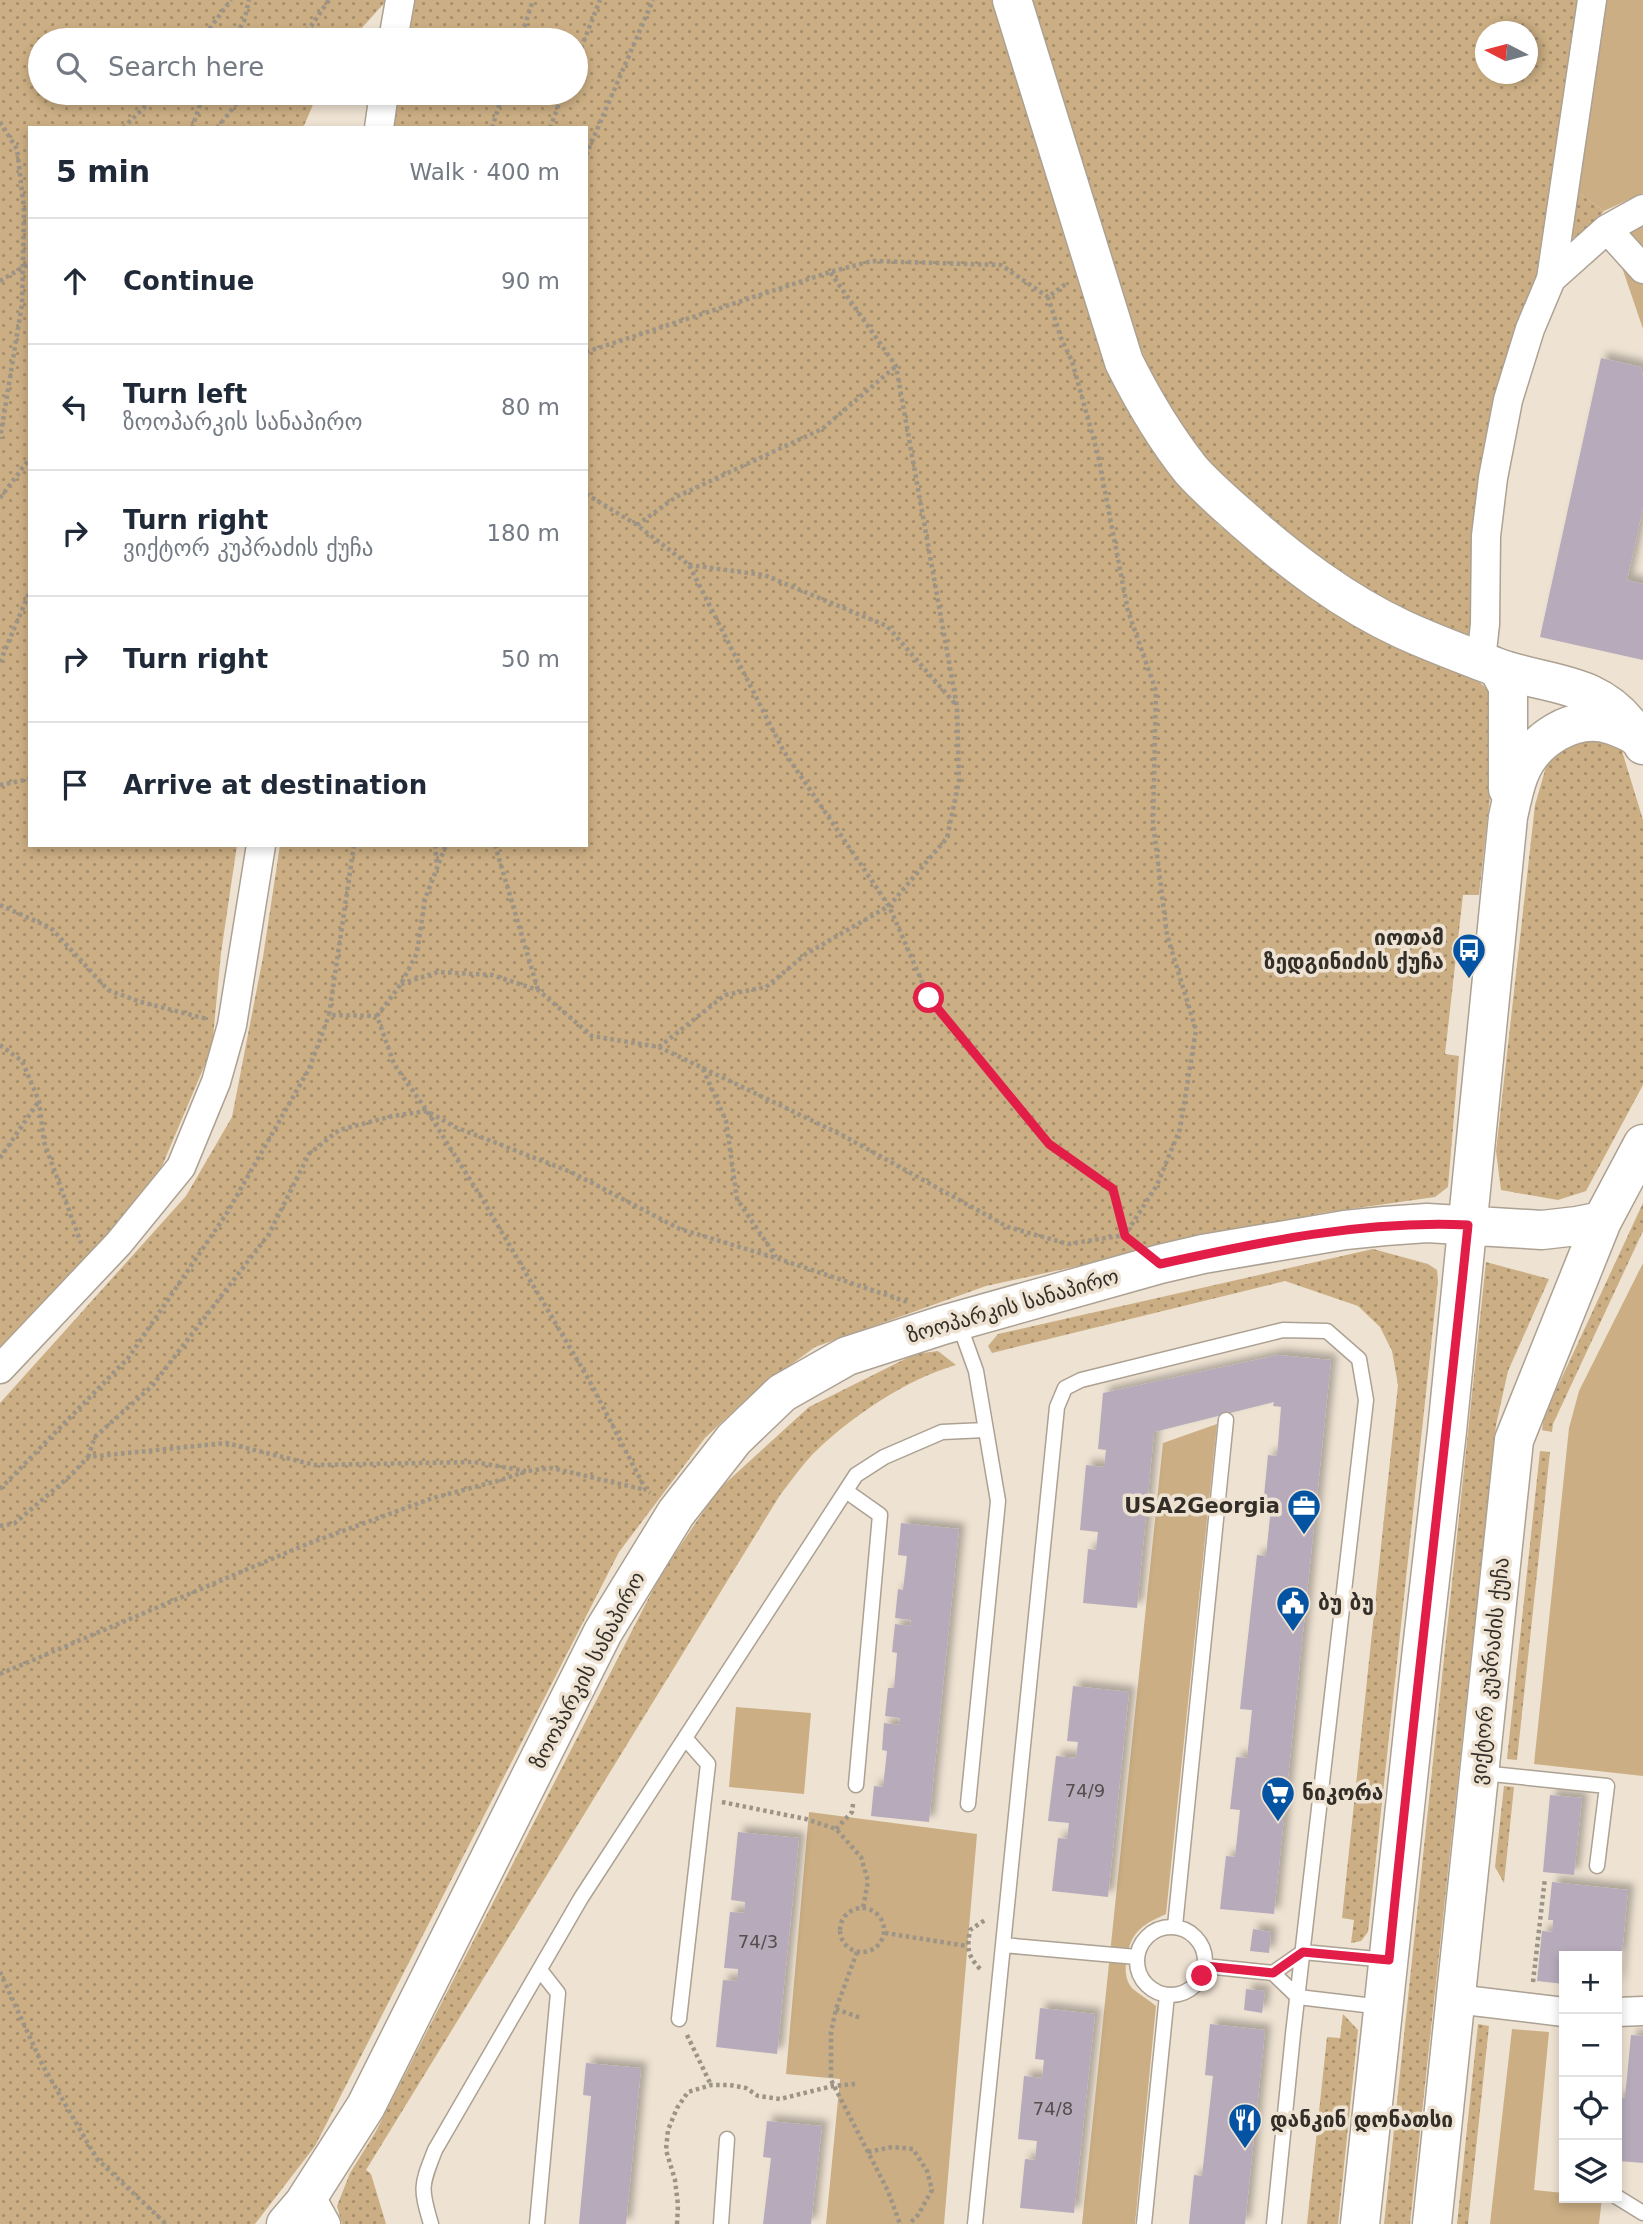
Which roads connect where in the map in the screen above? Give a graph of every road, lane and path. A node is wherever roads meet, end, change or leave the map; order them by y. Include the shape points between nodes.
1 (231, 0) edge
2 (249, 0) edge
3 (329, 0) edge
4 (400, 0) edge
5 (533, 0) edge
6 (600, 0) edge
7 (653, 0) edge
8 (1012, 0) edge
9 (1592, 0) edge
10 (210, 28) edge
11 (240, 28) edge
12 (309, 28) edge
13 (395, 28) edge
14 (524, 28) edge
15 (588, 30) edge
16 (147, 105) edge
17 (200, 105) edge
18 (235, 105) edge
19 (382, 105) edge
20 (499, 105) edge
21 (559, 105) edge
22 (0, 121) edge
23 (125, 126) edge
24 (192, 126) edge
25 (219, 126) edge
26 (379, 126) edge
27 (493, 126) edge
28 (551, 126) edge
29 (588, 150) edge
30 (28, 206) edge
31 (24, 209) junction
32 (1643, 209) edge
33 (1607, 229) junction
34 (28, 264) edge
35 (1093, 264) junction
36 (23, 267) junction
37 (1643, 269) edge
38 (830, 272) junction
39 (1551, 279) junction
40 (0, 281) edge
41 (1048, 297) junction
42 (588, 351) edge
43 (896, 366) junction
44 (0, 439) edge
45 (28, 461) edge
46 (588, 495) edge
47 (0, 499) edge
48 (637, 525) junction
49 (689, 565) junction
50 (28, 596) edge
51 (0, 662) edge
52 (1490, 664) junction
53 (957, 707) junction
54 (1642, 743) edge
55 (28, 779) edge
56 (0, 785) edge
57 (1508, 817) junction
58 (261, 847) edge
59 (354, 847) edge
60 (435, 847) edge
61 (445, 847) edge
62 (496, 847) edge
63 (437, 867) junction
64 (0, 905) edge
65 (889, 906) junction
66 (401, 984) junction
67 (538, 990) junction
68 (329, 1015) junction
69 (377, 1016) junction
70 (232, 1025) junction
71 (0, 1045) edge
72 (659, 1047) junction
73 (703, 1068) junction
74 (39, 1101) junction
75 (427, 1111) junction
76 (1643, 1144) edge
77 (0, 1158) edge
78 (1602, 1221) junction
79 (1468, 1225) junction
80 (1125, 1236) junction
81 (776, 1258) junction
82 (1160, 1264) junction
83 (91, 1273) junction
84 (958, 1321) junction
85 (0, 1368) edge
86 (1226, 1420) dead end
87 (985, 1430) junction
88 (88, 1457) junction
89 (527, 1471) junction
90 (0, 1489) edge
91 (646, 1490) junction
92 (846, 1491) junction
93 (676, 1513) junction
94 (0, 1526) edge
95 (0, 1674) edge
96 (685, 1738) junction
97 (1480, 1773) junction
98 (856, 1785) joint
99 (704, 1799) junction
100 (968, 1804) dead end
101 (836, 1829) junction
102 (1597, 1866) dead end
103 (1545, 1878) dead end
104 (863, 1908) junction
105 (1175, 1926) junction
106 (885, 1933) junction
107 (1003, 1945) junction
108 (967, 1946) dead end
109 (857, 1952) junction
110 (1303, 1952) junction
111 (1136, 1957) junction
112 (1389, 1960) junction
113 (1205, 1966) junction
114 (540, 1970) junction
115 (0, 1972) edge
116 (1273, 1973) junction
117 (1167, 1996) junction
118 (1298, 1997) junction
119 (1456, 1999) junction
120 (1384, 2007) junction
121 (1531, 2008) junction
122 (836, 2009) junction
123 (1559, 2011) edge
124 (1643, 2011) edge
125 (1622, 2012) edge
126 (861, 2018) dead end
127 (679, 2019) joint
128 (712, 2085) dead end
129 (727, 2138) dead end
130 (868, 2152) junction
131 (1622, 2200) edge
132 (318, 2209) edge
133 (1643, 2213) edge
134 (166, 2224) edge
135 (286, 2224) edge
136 (431, 2224) edge
137 (537, 2224) edge
138 (721, 2224) edge
139 (900, 2224) edge
140 (909, 2224) edge
141 (975, 2224) edge
142 (1144, 2224) edge
143 (1274, 2224) edge
144 (1360, 2224) edge
145 (1433, 2224) edge

1 - 10 path
2 - 11 path
3 - 12 path
4 - 13 street
5 - 14 path
6 - 15 path
7 - 29 path
8 - 35 main road
9 - 39 street
16 - 23 path
17 - 24 path
18 - 25 path
19 - 26 street
20 - 27 path
21 - 28 path
22 - 31 path via 16,149
30 - 31 path
31 - 36 path
32 - 33 street
33 - 37 street
33 - 39 street
34 - 36 path
35 - 41 path
35 - 52 main road via 1124,362 1146,407 1193,471 1314,577 1402,629
36 - 40 path
36 - 44 path via 22,304
38 - 41 path via 872,261 1002,265
38 - 42 path
38 - 43 path
39 - 52 street via 1508,400 1493,478 1486,536 1485,624
41 - 80 path via 1098,454 1128,611 1156,691 1153,823 1167,935 1195,1030 1180,1129 1157,1185
43 - 48 path via 822,429 676,497
43 - 53 path
45 - 47 path
46 - 48 path
48 - 49 path
49 - 53 path via 764,575 887,626
49 - 65 path via 782,750
50 - 51 path
52 - 54 main road via 1602,700 1615,708
52 - 57 main road via 1508,687
53 - 65 path via 959,780 947,838
54 - 57 main road via 1606,723 1567,726 1532,753 1520,773
55 - 56 path
57 - 79 main road
58 - 70 street
59 - 68 path
60 - 63 path
61 - 63 path
62 - 67 path
63 - 66 path via 425,899 418,953
64 - 70 path via 51,928 108,990
65 - 72 path via 806,954 766,987 724,995
65 - 80 path via 929,998 1049,1144 1113,1189
66 - 67 path via 438,971 492,975
66 - 69 path
67 - 72 path via 592,1036
68 - 69 path
68 - 90 path via 309,1069 227,1213 129,1357
69 - 75 path via 394,1064
70 - 83 street via 216,1082 181,1167
71 - 74 path via 22,1061
72 - 73 path
73 - 80 path via 842,1135 1008,1227 1068,1244
73 - 81 path via 726,1121 737,1199
74 - 77 path
74 - 83 path via 44,1142
75 - 81 path via 455,1127 571,1172 680,1229
75 - 88 path via 339,1130 309,1154 269,1234 152,1386 95,1437
75 - 91 path via 589,1380
76 - 78 main road, ვიქტორ კუპრაძის ქუჩა
78 - 79 main road, ზოოპარკის სანაპირო via 1542,1230
78 - 97 main road, ვიქტორ კუპრაძის ქუჩა via 1514,1440
79 - 82 main road, ზოოპარკის სანაპირო via 1427,1223 1345,1230
79 - 112 main road
80 - 82 path
81 - 84 path
82 - 84 main road, ზოოპარკის სანაპირო
83 - 85 street
84 - 87 lane via 976,1371
84 - 93 main road, ზოოპარკის სანაპირო via 847,1356 782,1394 734,1438
86 - 105 lane
87 - 92 lane via 942,1432 884,1457 856,1475
87 - 100 lane via 998,1501
88 - 89 path via 226,1443 315,1465 474,1462
88 - 94 path via 15,1523
89 - 91 path via 552,1468
89 - 95 path via 433,1498 307,1544
91 - 93 path
92 - 96 lane
92 - 98 lane via 880,1515
93 - 132 main road, ზოოპარკის სანაპირო via 603,1632
96 - 99 lane via 708,1764
96 - 114 lane
97 - 102 lane via 1607,1786
97 - 119 main road, ვიქტორ კუპრაძის ქუჩა
98 - 101 path via 852,1812
99 - 101 path
99 - 127 lane
101 - 104 path via 861,1857 868,1881
103 - 121 path
104 - 106 path via 882,1918
104 - 109 path via 844,1916 840,1930 845,1944
105 - 111 lane via 1145,1938
105 - 113 lane via 1186,1929 1202,1944
106 - 108 path
106 - 109 path via 872,1951
107 - 110 lane via 1057,1407 1065,1388 1081,1380 1283,1330 1327,1331 1359,1359 1366,1400
107 - 111 lane
107 - 141 lane
109 - 122 path
110 - 112 lane
110 - 116 lane
110 - 118 lane
111 - 117 lane via 1141,1978
112 - 120 main road
113 - 116 lane
113 - 117 lane via 1188,1991
114 - 136 lane via 435,2150 422,2195
114 - 137 lane via 558,1993
115 - 134 path via 43,2066 97,2159
116 - 118 lane
117 - 142 lane
118 - 120 lane
118 - 143 lane
119 - 121 street
119 - 145 main road, ვიქტორ კუპრაძის ქუჩა
120 - 144 main road
121 - 123 street
122 - 126 path
122 - 130 path via 831,2080
124 - 125 street
127 - 128 path
129 - 138 lane
130 - 139 path
130 - 140 path via 913,2149 928,2171 932,2190
131 - 133 lane
132 - 135 main road, ზოოპარკის სანაპირო

